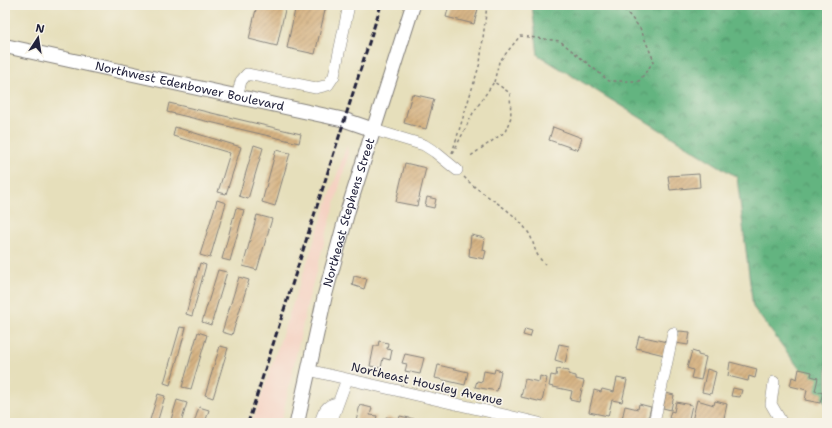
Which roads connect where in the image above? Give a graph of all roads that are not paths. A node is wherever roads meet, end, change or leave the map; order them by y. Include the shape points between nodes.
1 (349, 5) edge
2 (413, 5) edge
3 (5, 46) edge
4 (236, 97) junction
5 (374, 130) junction
6 (453, 166) road end
7 (673, 333) dead end
8 (308, 370) junction
9 (347, 379) junction
10 (774, 382) dead end
11 (337, 403) junction
12 (333, 417) dead end
13 (297, 423) edge
14 (320, 423) edge
15 (539, 423) edge
16 (654, 423) edge
17 (782, 423) edge

1 - 4 street via 334,76 328,85 316,88 247,74 241,81
2 - 5 main road, Northeast Stephens Street
3 - 4 main road, Northwest Edenbower Boulevard
4 - 5 main road, Northwest Edenbower Boulevard via 345,120
5 - 6 street via 424,145
5 - 8 main road, Northeast Stephens Street via 325,295
7 - 16 street
8 - 9 street, Northeast Housley Avenue
8 - 13 main road, Northeast Stephens Street
9 - 11 street
9 - 15 street, Northeast Housley Avenue
10 - 17 street via 771,404
11 - 12 street
11 - 14 street via 330,404 325,409

